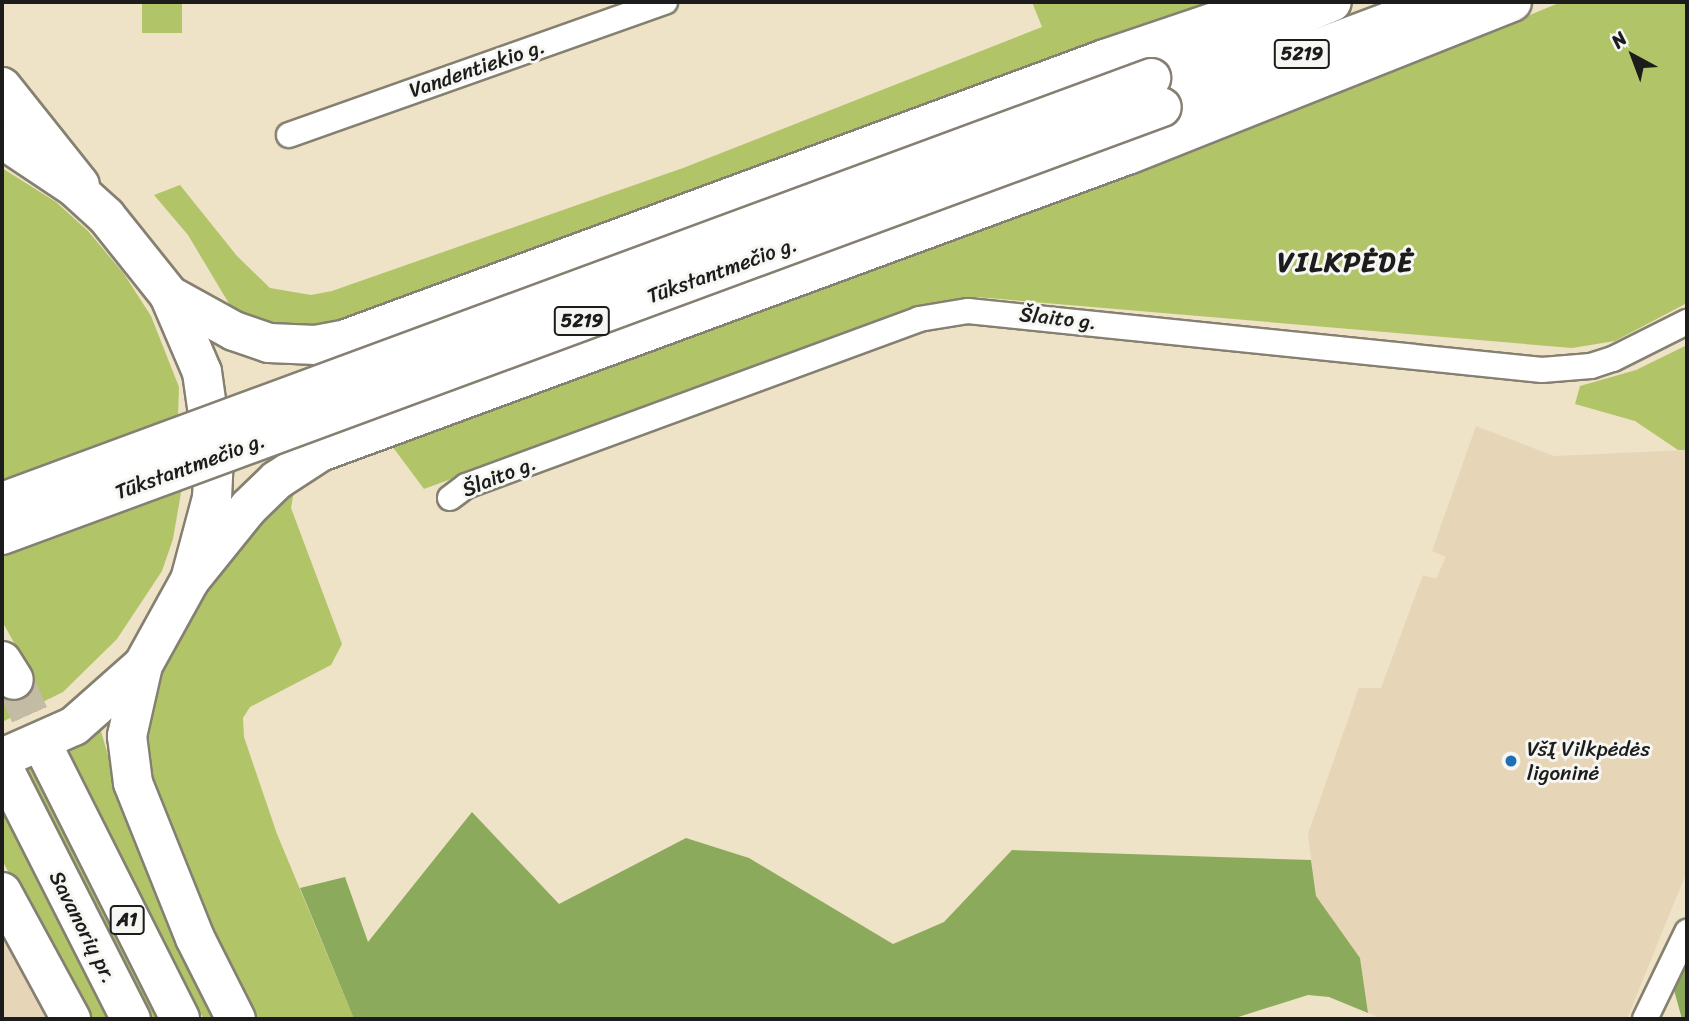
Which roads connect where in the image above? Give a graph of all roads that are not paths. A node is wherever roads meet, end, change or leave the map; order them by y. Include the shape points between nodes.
1 (665, 2) edge
2 (1273, 2) edge
3 (1332, 2) edge
4 (1441, 2) edge
5 (1512, 2) edge
6 (2, 87) edge
7 (1157, 93) junction
8 (289, 135) dead end
9 (2, 139) edge
10 (106, 216) junction
11 (169, 295) junction
12 (1687, 322) edge
13 (450, 498) dead end
14 (2, 502) edge
15 (2, 535) edge
16 (190, 580) junction
17 (143, 665) junction
18 (48, 756) tunnel mouth
19 (4, 766) edge
20 (2, 892) edge
21 (1687, 932) edge
22 (71, 1019) edge
23 (131, 1019) edge
24 (180, 1019) edge
25 (236, 1019) edge
26 (1645, 1019) edge

1 - 8 street, Vandentiekio g.
2 - 11 main road via 1105,59 346,339 316,345 269,343 234,331
3 - 7 main road, Tūkstantmečio g. / 5219
4 - 7 main road, Tūkstantmečio g. / 5219
5 - 16 main road via 1130,154 320,452 277,480 249,507
6 - 10 main road
7 - 14 main road, Tūkstantmečio g. / 5219, bridge
7 - 15 main road, Tūkstantmečio g. / 5219, bridge
9 - 10 main road via 74,187
10 - 11 main road
11 - 16 main road via 202,372 213,435 212,498
12 - 13 street, Šlaito g. via 1613,359 1591,366 1542,370 968,311 919,320 466,486
16 - 17 main road
17 - 19 main road via 74,726
17 - 25 main road via 127,736 132,783 195,938
18 - 24 main road, Savanorių pr. / A1
19 - 23 main road, Savanorių pr. / A1
20 - 22 main road
21 - 26 street

